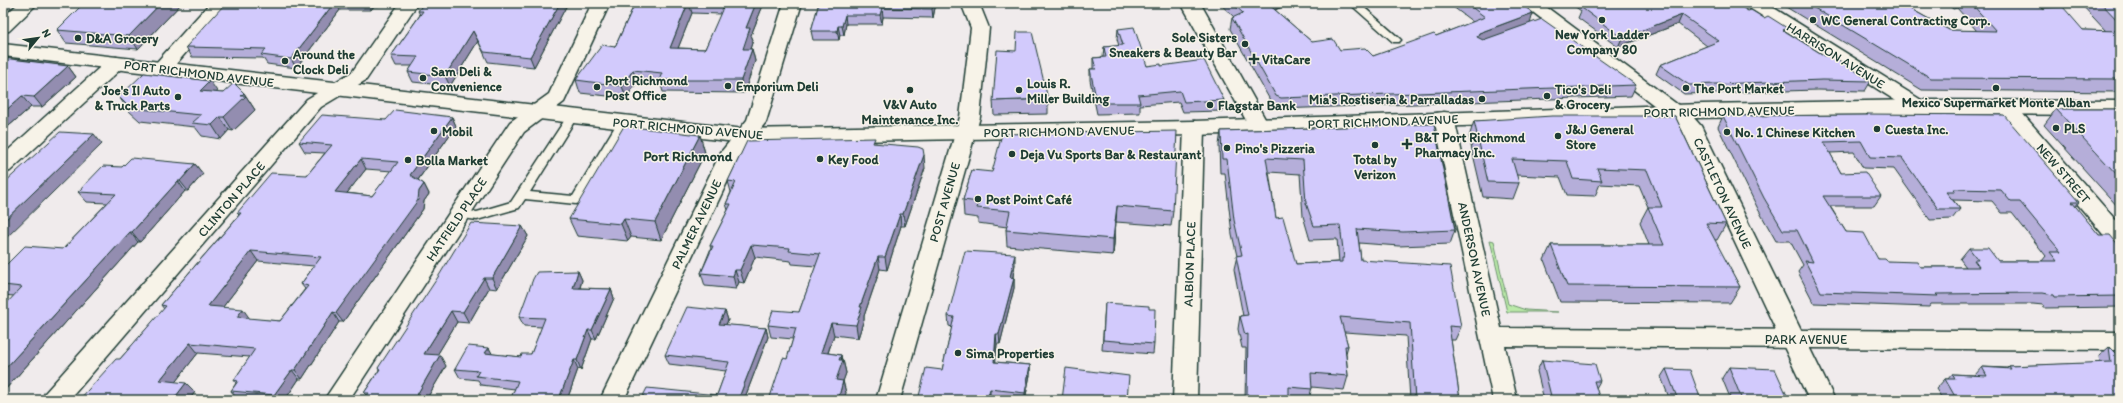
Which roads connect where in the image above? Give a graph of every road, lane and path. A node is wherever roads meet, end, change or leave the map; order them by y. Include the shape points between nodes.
1 (29, 3) edge
2 (220, 3) edge
3 (409, 3) edge
4 (601, 3) edge
5 (793, 3) edge
6 (970, 3) edge
7 (1190, 3) edge
8 (1354, 3) edge
9 (1530, 3) edge
10 (1754, 3) edge
11 (3, 27) edge
12 (1396, 40) dead end
13 (3, 50) edge
14 (116, 63) junction
15 (162, 68) junction
16 (337, 89) junction
17 (1918, 107) junction
18 (2120, 108) edge
19 (2008, 109) junction
20 (1675, 112) junction
21 (536, 113) junction
22 (572, 117) junction
23 (1444, 118) junction
24 (623, 122) junction
25 (1259, 126) junction
26 (1194, 128) junction
27 (965, 132) junction
28 (744, 136) junction
29 (3, 166) edge
30 (522, 195) junction
31 (460, 214) junction
32 (2120, 238) edge
33 (1492, 337) junction
34 (1792, 339) junction
35 (2120, 341) edge
36 (54, 400) edge
37 (336, 400) edge
38 (612, 400) edge
39 (888, 400) edge
40 (1185, 400) edge
41 (1505, 400) edge
42 (1822, 400) edge

1 - 11 street
2 - 15 street
3 - 16 street, CLINTON PLACE via 359,76
4 - 21 street, HATFIELD PLACE via 557,98
5 - 28 street, PALMER AVENUE via 756,122
6 - 27 street, POST AVENUE via 980,28 970,116
7 - 25 street
8 - 12 lane
9 - 20 street, CASTLETON AVENUE via 1547,22
10 - 17 street, HARRISON AVENUE
13 - 14 street, PORT RICHMOND AVENUE
14 - 15 street, PORT RICHMOND AVENUE
14 - 29 street
15 - 16 street, PORT RICHMOND AVENUE
16 - 21 street, PORT RICHMOND AVENUE
16 - 36 street, CLINTON PLACE via 314,103
17 - 19 street, PORT RICHMOND AVENUE
17 - 20 street, PORT RICHMOND AVENUE
18 - 19 street, PORT RICHMOND AVENUE
19 - 32 street, NEW STREET
20 - 23 street, PORT RICHMOND AVENUE
20 - 34 street, CASTLETON AVENUE via 1691,126
21 - 22 street, PORT RICHMOND AVENUE
21 - 31 street, HATFIELD PLACE via 518,127
22 - 24 street, PORT RICHMOND AVENUE
22 - 30 lane
23 - 25 street, PORT RICHMOND AVENUE
23 - 33 street, ANDERSON AVENUE
24 - 28 street, PORT RICHMOND AVENUE
24 - 30 lane via 576,200
25 - 26 street, PORT RICHMOND AVENUE
26 - 27 street, PORT RICHMOND AVENUE
26 - 40 street, ALBION PLACE
27 - 28 street, PORT RICHMOND AVENUE
27 - 39 street, POST AVENUE
28 - 38 street, PALMER AVENUE via 731,152
30 - 31 lane via 514,205 477,216
31 - 37 street, HATFIELD PLACE
33 - 34 street, PARK AVENUE
33 - 41 street, ANDERSON AVENUE
34 - 35 street, PARK AVENUE
34 - 42 street, CASTLETON AVENUE

